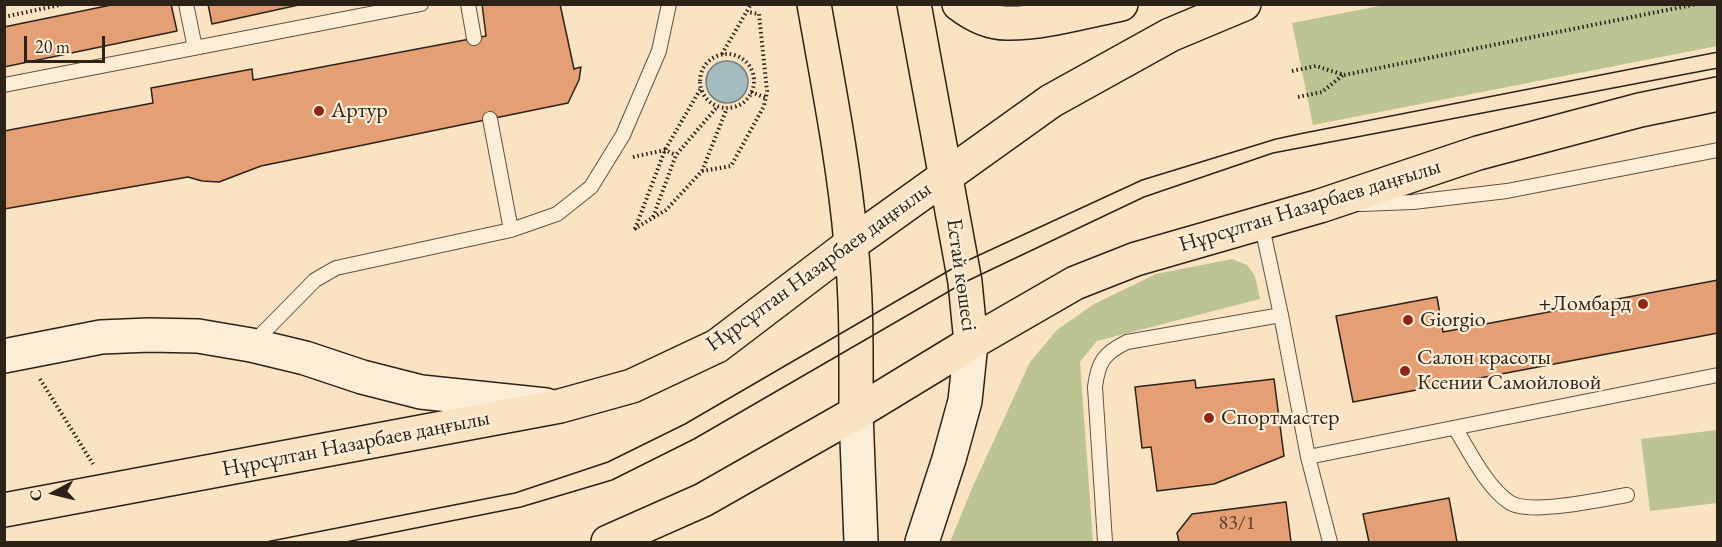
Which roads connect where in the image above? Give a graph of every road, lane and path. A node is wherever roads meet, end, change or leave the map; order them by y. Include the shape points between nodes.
1 (64, 4) edge
2 (186, 4) edge
3 (421, 4) edge
4 (468, 4) edge
5 (669, 4) edge
6 (751, 4) edge
7 (814, 4) edge
8 (914, 4) edge
9 (959, 4) edge
10 (1121, 4) edge
11 (1244, 4) edge
12 (1697, 4) edge
13 (747, 12) junction
14 (4, 17) edge
15 (474, 38) dead end
16 (195, 48) junction
17 (722, 54) junction
18 (1292, 71) dead end
19 (1344, 75) junction
20 (4, 85) edge
21 (701, 88) junction
22 (751, 92) junction
23 (1718, 94) edge
24 (1298, 97) dead end
25 (766, 98) junction
26 (718, 106) junction
27 (727, 108) junction
28 (490, 119) dead end
29 (665, 150) junction
30 (1718, 150) edge
31 (675, 155) junction
32 (702, 171) junction
33 (946, 176) junction
34 (1320, 206) junction
35 (653, 218) junction
36 (1261, 222) junction
37 (511, 230) junction
38 (852, 244) junction
39 (1281, 315) junction
40 (971, 343) junction
41 (251, 345) junction
42 (14, 354) edge
43 (1718, 375) edge
44 (560, 406) junction
45 (856, 413) junction
46 (1455, 428) junction
47 (1308, 457) junction
48 (109, 490) junction
49 (1627, 495) dead end
50 (4, 510) edge
51 (608, 543) edge
52 (861, 543) edge
53 (922, 543) edge
54 (1106, 543) edge
55 (1330, 543) edge

1 - 14 path
2 - 16 lane
3 - 16 lane
4 - 15 lane
5 - 37 lane via 659,51 623,135 591,187 557,214
6 - 13 path
7 - 38 main road
8 - 33 main road, Естай көшесі
9 - 10 main road via 985,19 1004,23
11 - 33 main road, Нұрсұлтан Назарбаев даңғылы via 1170,35 1051,101
12 - 19 path
13 - 17 path
13 - 25 path via 759,14
16 - 20 lane
17 - 21 path via 702,70
17 - 22 path via 740,57 747,63 752,71
18 - 19 path via 1316,66
19 - 24 path via 1322,92
21 - 26 path via 704,96
21 - 29 path
22 - 25 path
22 - 27 path via 743,102
23 - 34 main road, Нұрсұлтан Назарбаев даңғылы via 1640,110 1478,153
25 - 32 path via 731,166
26 - 27 path
26 - 31 path
27 - 32 path
28 - 37 lane
29 - 31 path
29 - 35 path via 634,229
30 - 34 lane via 1507,191 1413,202
31 - 35 path
32 - 35 path via 666,210
33 - 38 main road, Нұрсұлтан Назарбаев даңғылы
33 - 40 main road, Естай көшесі via 965,282
34 - 36 main road, Нұрсұлтан Назарбаев даңғылы
36 - 39 lane
36 - 40 main road, Нұрсұлтан Назарбаев даңғылы via 1075,283
37 - 41 lane via 336,268 315,280
38 - 44 main road, Нұрсұлтан Назарбаев даңғылы via 717,346 632,386
38 - 45 main road
39 - 47 lane
39 - 54 lane via 1127,342 1102,358 1095,387
40 - 45 main road, Нұрсұлтан Назарбаев даңғылы
40 - 53 street, Естай көшесі via 965,401
41 - 42 street via 198,336 149,335 101,337
41 - 44 street via 421,392
42 - 48 path
43 - 46 lane
44 - 48 main road, Нұрсұлтан Назарбаев даңғылы
45 - 51 main road, Нұрсұлтан Назарбаев даңғылы via 703,500
45 - 52 street
46 - 47 lane
46 - 49 lane via 1489,481 1511,504 1542,509
47 - 55 lane
48 - 50 main road, Нұрсұлтан Назарбаев даңғылы

